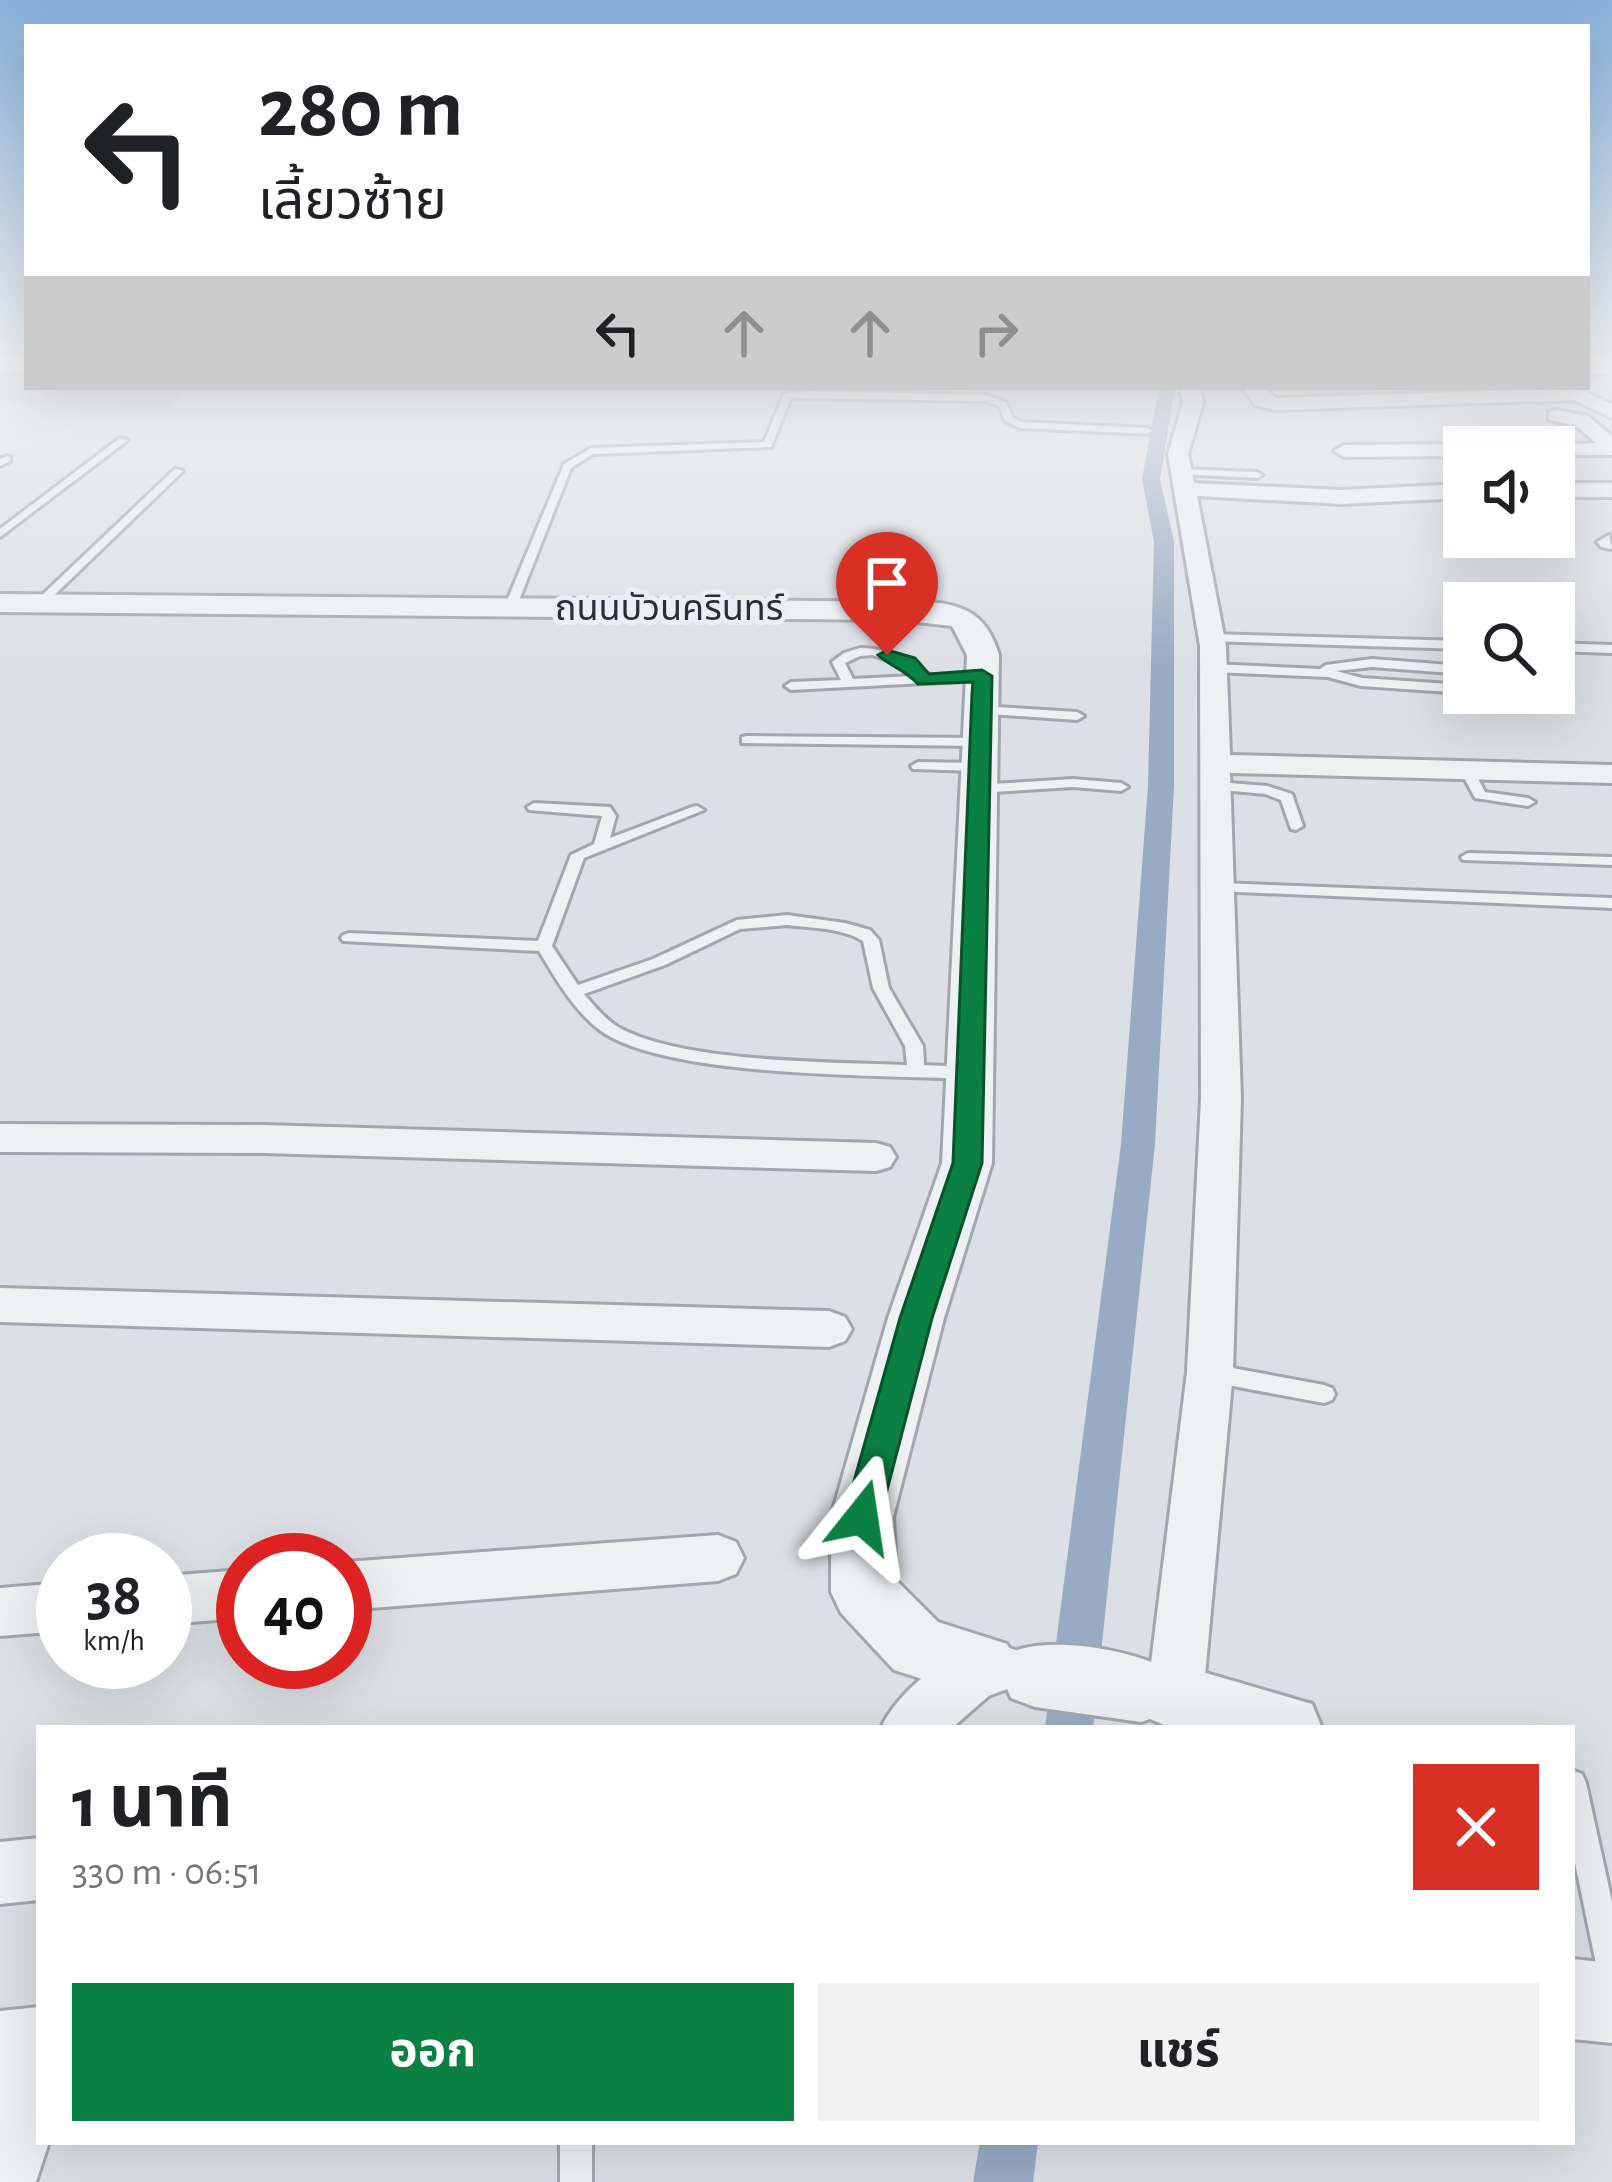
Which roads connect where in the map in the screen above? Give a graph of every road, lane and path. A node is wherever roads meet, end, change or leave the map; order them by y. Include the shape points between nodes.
1 (94, 462) edge
2 (574, 462) edge
3 (1180, 462) edge
4 (178, 472) dead end
5 (1257, 475) dead end
6 (1183, 480) junction
7 (1575, 490) edge
8 (1612, 490) edge
9 (1443, 492) edge
10 (0, 534) edge
11 (20, 603) edge
12 (509, 608) junction
13 (1443, 646) edge
14 (1575, 648) edge
15 (1612, 649) edge
16 (1212, 653) junction
17 (1443, 668) edge
18 (1314, 672) junction
19 (924, 680) junction
20 (850, 685) junction
21 (790, 686) dead end
22 (1443, 688) edge
23 (1077, 716) dead end
24 (979, 737) junction
25 (747, 740) dead end
26 (918, 766) dead end
27 (1467, 770) junction
28 (1612, 774) edge
29 (1217, 775) junction
30 (1121, 788) dead end
31 (1528, 802) dead end
32 (534, 807) dead end
33 (697, 810) dead end
34 (1296, 826) dead end
35 (601, 845) junction
36 (1468, 857) dead end
37 (1612, 861) edge
38 (1220, 888) junction
39 (1612, 903) edge
40 (350, 938) dead end
41 (544, 946) junction
42 (575, 992) junction
43 (916, 1070) junction
44 (968, 1073) junction
45 (0, 1138) edge
46 (876, 1157) dead end
47 (0, 1305) edge
48 (829, 1329) dead end
49 (1210, 1372) junction
50 (1324, 1394) dead end
51 (718, 1558) dead end
52 (372, 1584) edge
53 (36, 1609) edge
54 (0, 1612) edge
55 (1009, 1671) junction
56 (1158, 1694) junction
57 (915, 1725) edge
58 (1276, 1725) edge
59 (1575, 1797) edge
60 (36, 1869) edge
61 (0, 1873) edge
62 (1612, 1969) edge
63 (1575, 1999) edge
64 (1612, 2003) edge
65 (36, 2040) edge
66 (0, 2044) edge
67 (36, 2075) edge
68 (576, 2145) edge
69 (1, 2182) edge
70 (576, 2182) edge

1 - 10 lane
2 - 12 lane
3 - 6 street
4 - 11 lane
5 - 6 lane
6 - 9 street via 1342,497
6 - 16 street
7 - 8 street
11 - 12 street, ถนนบัวนครินทร์
12 - 24 street, ถนนบัวนครินทร์ via 953,614 977,630
13 - 16 lane
14 - 15 lane
16 - 18 lane
16 - 29 street
17 - 18 lane via 1372,663
18 - 22 lane
19 - 20 lane
19 - 20 lane via 901,658 857,653 838,662
19 - 24 lane
20 - 21 lane
23 - 24 lane
24 - 25 lane
24 - 26 lane
24 - 30 lane via 1073,783
24 - 44 street, ถนนบัวนครินทร์
27 - 28 street
27 - 29 street
27 - 31 lane via 1480,795
29 - 34 lane via 1286,797
29 - 38 street
32 - 35 lane via 605,810
33 - 35 lane
35 - 41 lane via 578,855 570,869
36 - 37 lane
38 - 39 lane
38 - 49 street
40 - 41 lane
41 - 42 lane
42 - 43 lane via 604,1024 650,1046
42 - 43 lane via 737,925 787,920 845,928 871,940 881,988 909,1036
43 - 44 lane
44 - 55 street, ถนนบัวนครินทร์ via 968,1163 862,1517 864,1592 918,1648
45 - 46 street
47 - 48 street
49 - 50 lane
49 - 56 street
51 - 52 street
53 - 54 street
55 - 56 street, ถนนบัวนครินทร์
55 - 57 street
56 - 58 street, ถนนบัวนครินทร์
59 - 62 lane
60 - 61 street
63 - 64 street
65 - 66 street
67 - 69 street
68 - 70 lane

